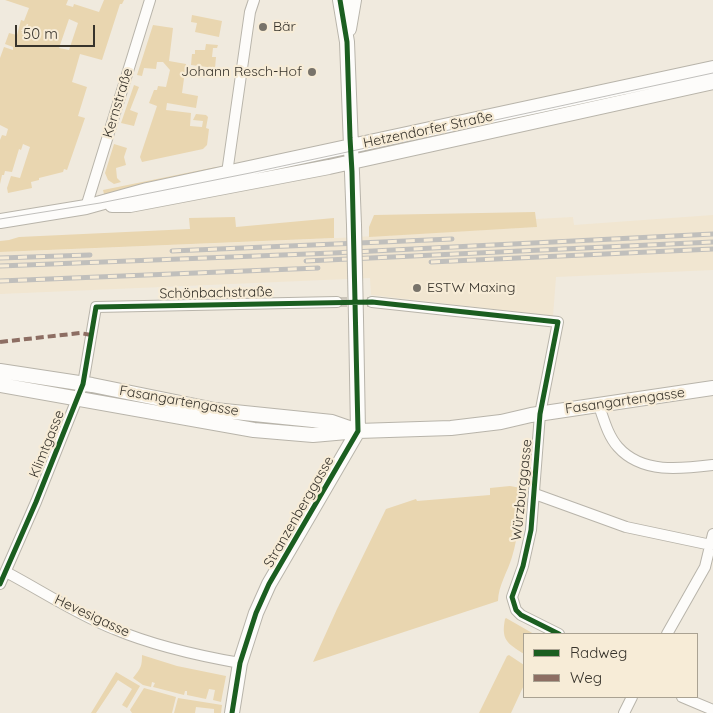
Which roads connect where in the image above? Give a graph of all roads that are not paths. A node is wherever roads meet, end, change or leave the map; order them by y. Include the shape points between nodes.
1 (150, 0) edge
2 (340, 0) edge
3 (354, 0) edge
4 (253, 2) edge
5 (347, 42) junction
6 (713, 68) edge
7 (713, 82) edge
8 (350, 147) junction
9 (352, 162) junction
10 (227, 173) junction
11 (86, 207) junction
12 (0, 220) edge
13 (337, 302) tunnel mouth
14 (372, 302) tunnel mouth
15 (96, 307) joint
16 (0, 371) edge
17 (83, 384) junction
18 (0, 385) edge
19 (713, 388) edge
20 (77, 398) junction
21 (599, 406) junction
22 (540, 414) junction
23 (358, 431) junction
24 (713, 465) edge
25 (535, 494) junction
26 (712, 539) edge
27 (709, 568) edge
28 (6, 572) junction
29 (0, 584) edge
30 (557, 633) edge
31 (667, 633) edge
32 (240, 664) junction
33 (632, 698) edge
34 (684, 698) edge
35 (713, 710) edge
36 (232, 713) edge
37 (624, 713) edge

1 - 11 street, Kernstraße
2 - 5 main road
3 - 5 main road
4 - 10 street
5 - 8 main road
6 - 8 main road, Hetzendorfer Straße
7 - 9 main road, Hetzendorfer Straße
8 - 9 main road
8 - 10 main road, Hetzendorfer Straße
9 - 11 main road, Hetzendorfer Straße via 136,204
9 - 23 main road, bridge
10 - 11 main road, Hetzendorfer Straße
11 - 12 main road, Hetzendorfer Straße
13 - 15 street, Schönbachstraße
14 - 22 street, Würzburggasse via 558,322
15 - 17 street, Klimtgasse
16 - 17 main road, Fasangartengasse
17 - 20 street, Klimtgasse
17 - 23 main road, Fasangartengasse via 215,410 332,422
18 - 20 main road, Fasangartengasse
19 - 21 main road, Fasangartengasse
20 - 23 main road, Fasangartengasse via 254,430 313,435
20 - 28 street, Klimtgasse
21 - 22 main road, Fasangartengasse
21 - 24 street via 610,434 630,458 667,468
22 - 23 main road, Fasangartengasse via 451,428
22 - 25 street, Würzburggasse
23 - 32 main road, Stranzenberggasse via 269,584
25 - 26 street via 626,527
25 - 30 street, Würzburggasse via 527,550 512,597 521,615
26 - 27 street
27 - 31 street
28 - 29 street, Klimtgasse
28 - 32 street, Hevesigasse via 116,630
32 - 36 main road, Stranzenberggasse
33 - 37 street
34 - 35 street

